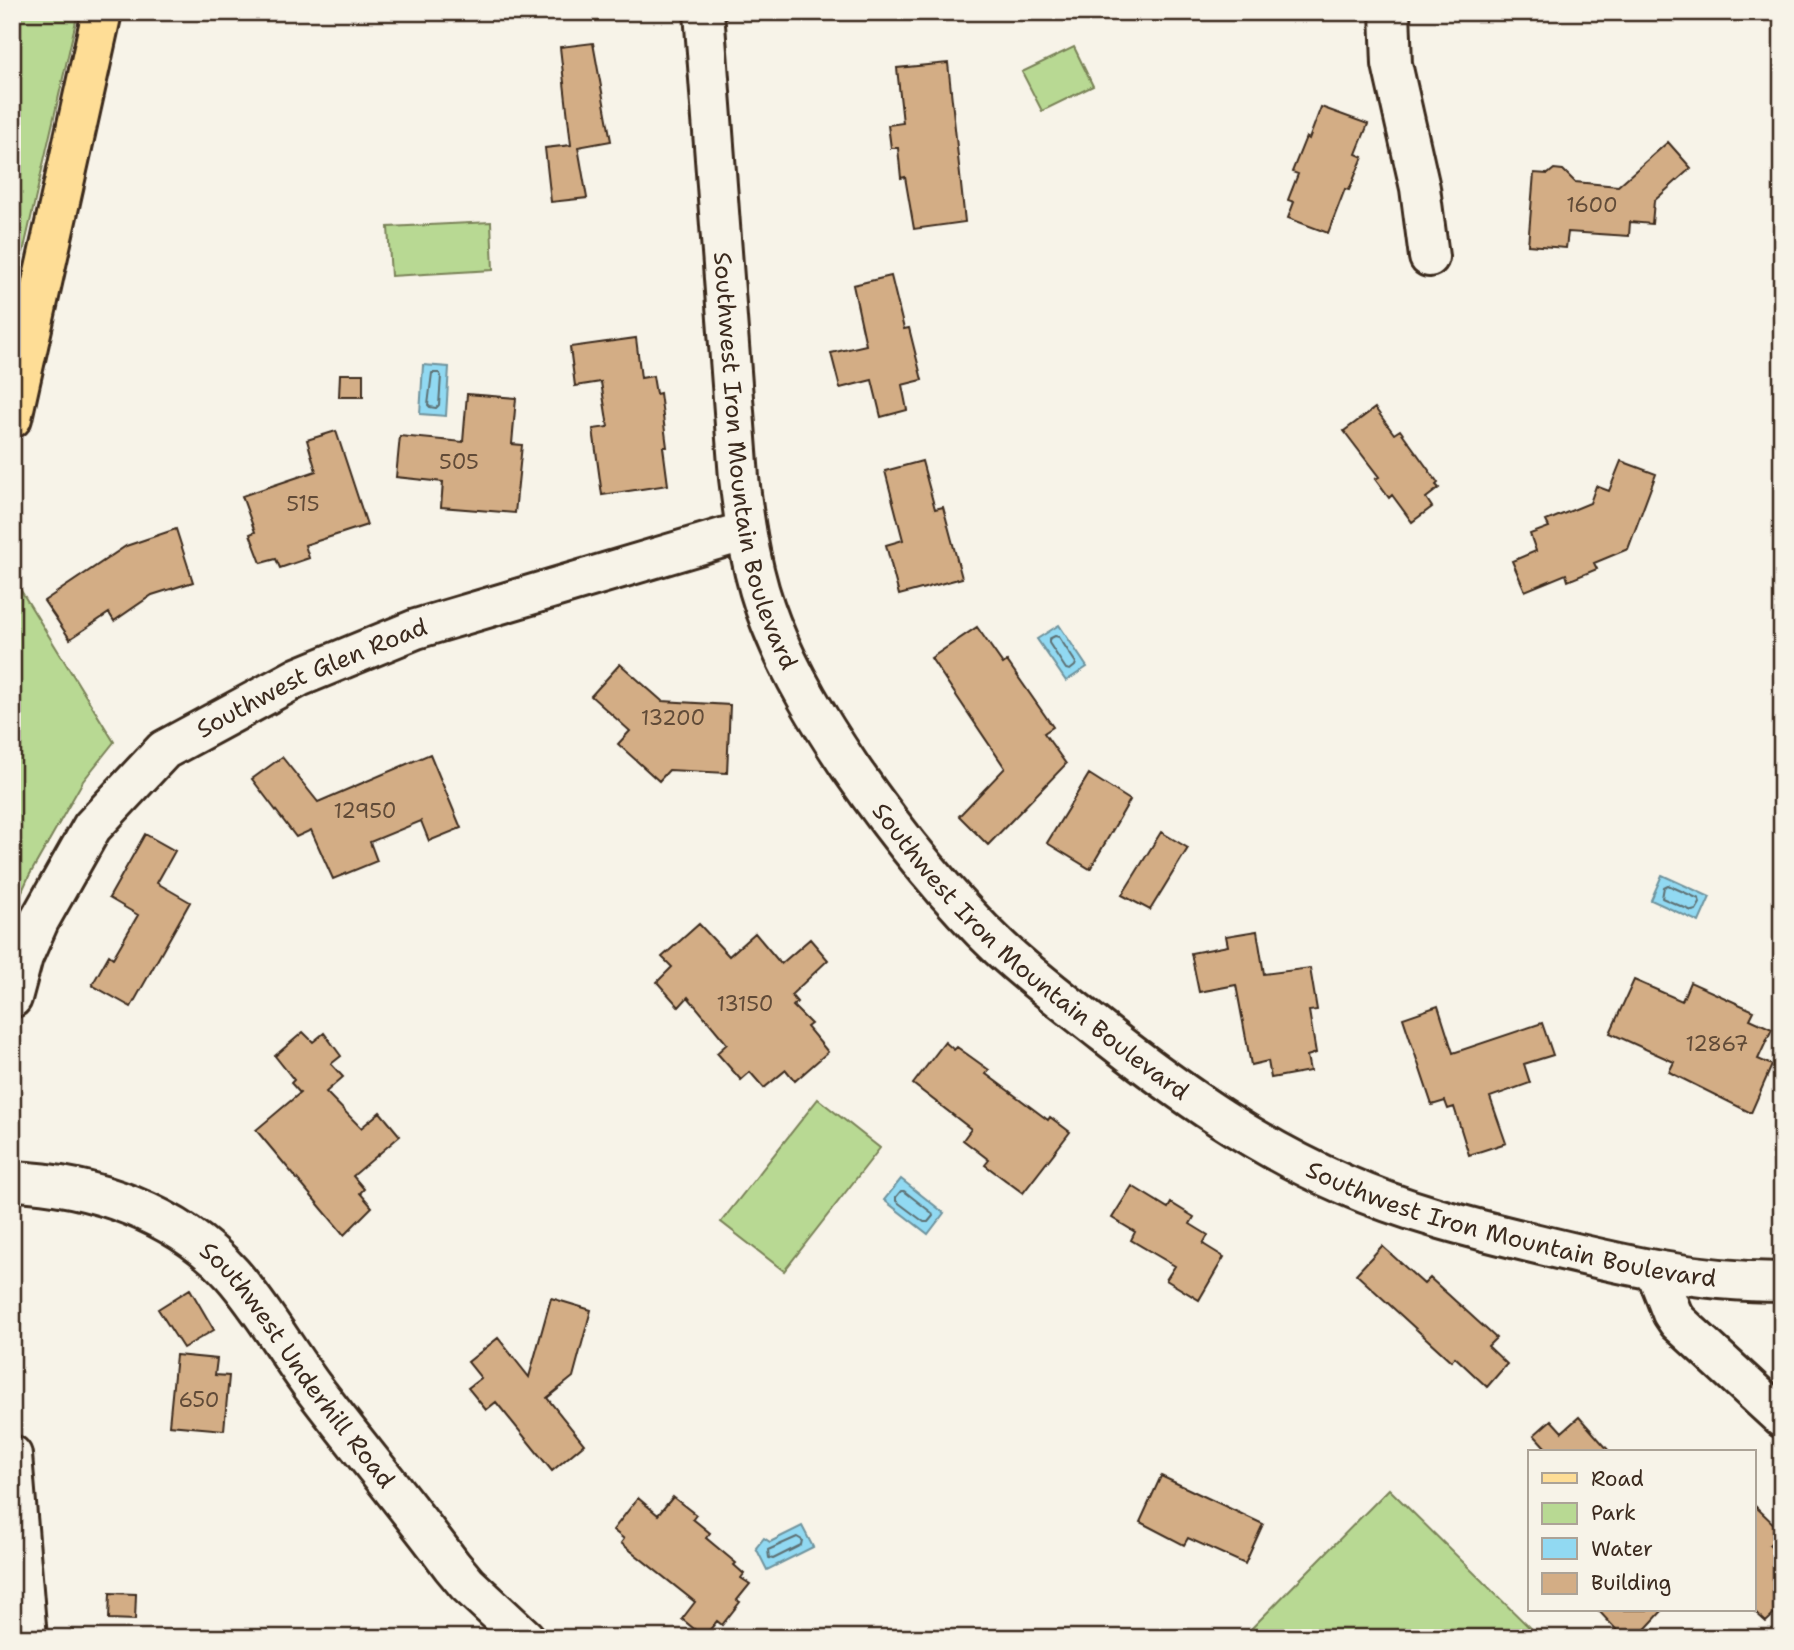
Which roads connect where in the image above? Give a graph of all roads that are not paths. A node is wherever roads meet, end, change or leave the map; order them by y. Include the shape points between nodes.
1 (102, 12) edge
2 (704, 12) edge
3 (1390, 12) edge
4 (1429, 257) dead end
5 (12, 418) edge
6 (746, 531) junction
7 (12, 998) edge
8 (12, 1181) edge
9 (1656, 1272) junction
10 (1782, 1282) edge
11 (1782, 1418) edge
12 (12, 1455) edge
13 (27, 1638) edge
14 (525, 1638) edge

1 - 5 main road
2 - 6 street, Southwest Iron Mountain Boulevard
3 - 4 street via 1392,64 1420,188
6 - 7 street, Southwest Glen Road via 416,629 299,677 164,750 92,828 39,921
6 - 9 street, Southwest Iron Mountain Boulevard via 770,621 828,734 935,881 1035,978 1205,1110 1344,1185 1448,1221
8 - 14 street, Southwest Underhill Road via 55,1185 123,1202 173,1226 214,1256 249,1294 313,1387 452,1566
9 - 10 street, Southwest Iron Mountain Boulevard
9 - 11 street via 1678,1322
12 - 13 street

